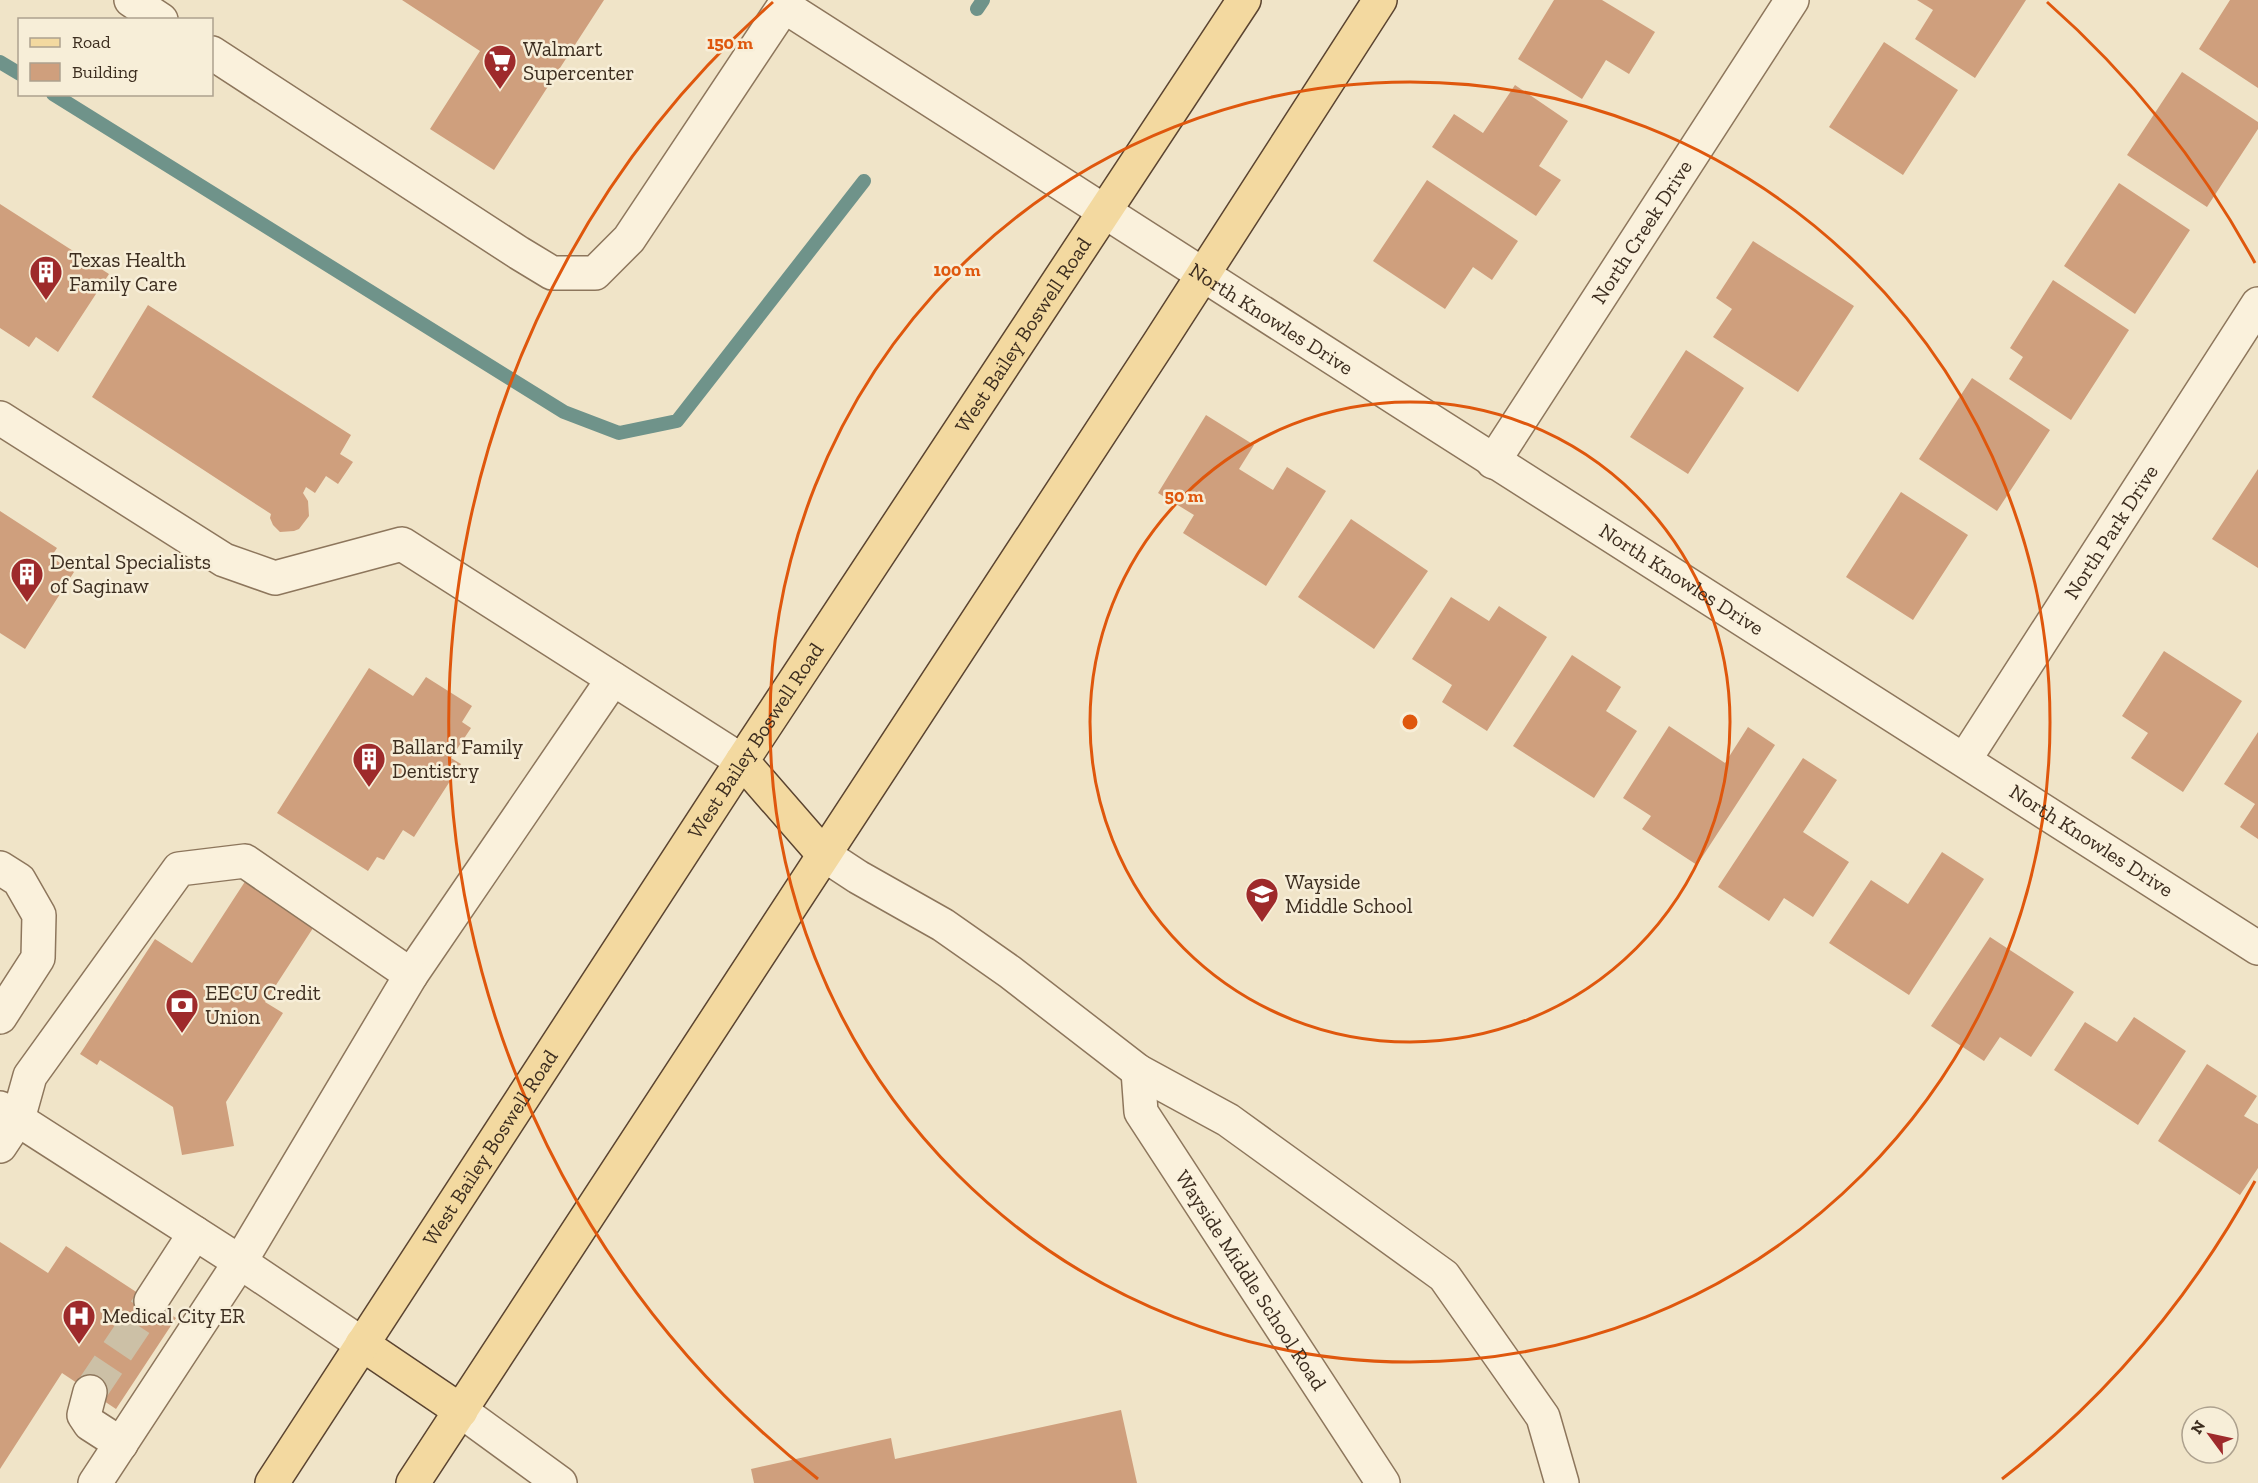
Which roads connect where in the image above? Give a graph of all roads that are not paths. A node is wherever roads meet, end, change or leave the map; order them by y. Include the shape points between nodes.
1 (131, 0) edge
2 (1245, 0) edge
3 (1380, 0) edge
4 (1792, 0) edge
5 (786, 3) edge
6 (158, 18) edge
7 (213, 54) edge
8 (1102, 213) junction
9 (1202, 277) junction
10 (2258, 304) edge
11 (0, 418) edge
12 (1493, 462) junction
13 (613, 679) junction
14 (1965, 759) junction
15 (742, 761) junction
16 (823, 854) junction
17 (0, 868) edge
18 (2258, 948) edge
19 (411, 975) junction
20 (0, 1017) edge
21 (1138, 1071) junction
22 (9, 1113) edge
23 (0, 1146) edge
24 (195, 1233) junction
25 (240, 1262) junction
26 (151, 1301) tunnel mouth
27 (362, 1344) junction
28 (90, 1392) tunnel mouth
29 (461, 1411) junction
30 (121, 1444) junction
31 (95, 1483) edge
32 (272, 1483) edge
33 (413, 1483) edge
34 (560, 1483) edge
35 (1383, 1483) edge
36 (1562, 1483) edge

1 - 6 street
2 - 8 main road, West Bailey Boswell Road
3 - 9 main road
4 - 12 street, North Creek Drive
5 - 7 street via 630,239 595,273 552,273 543,268
5 - 8 street, North Knowles Drive
8 - 9 street, North Knowles Drive
8 - 15 main road, West Bailey Boswell Road
9 - 12 street, North Knowles Drive
9 - 16 main road
10 - 14 street, North Park Drive
11 - 13 street via 224,560 275,578 402,544
12 - 14 street, North Knowles Drive
13 - 15 street
13 - 19 street
14 - 18 street, North Knowles Drive
15 - 16 main road
15 - 27 main road, West Bailey Boswell Road
16 - 21 street via 971,945
16 - 29 main road
17 - 20 street via 19,880 39,915 38,958
19 - 22 street via 245,861 179,870 30,1076
19 - 25 street
21 - 35 street, Wayside Middle School Road via 1141,1112
21 - 36 street via 1228,1120 1444,1276 1543,1417
22 - 23 street
22 - 24 street
24 - 25 street
24 - 26 street
25 - 27 street
25 - 30 street
27 - 29 main road
27 - 32 main road, West Bailey Boswell Road
28 - 30 street via 84,1415 90,1424
29 - 33 main road
29 - 34 street
30 - 31 street

